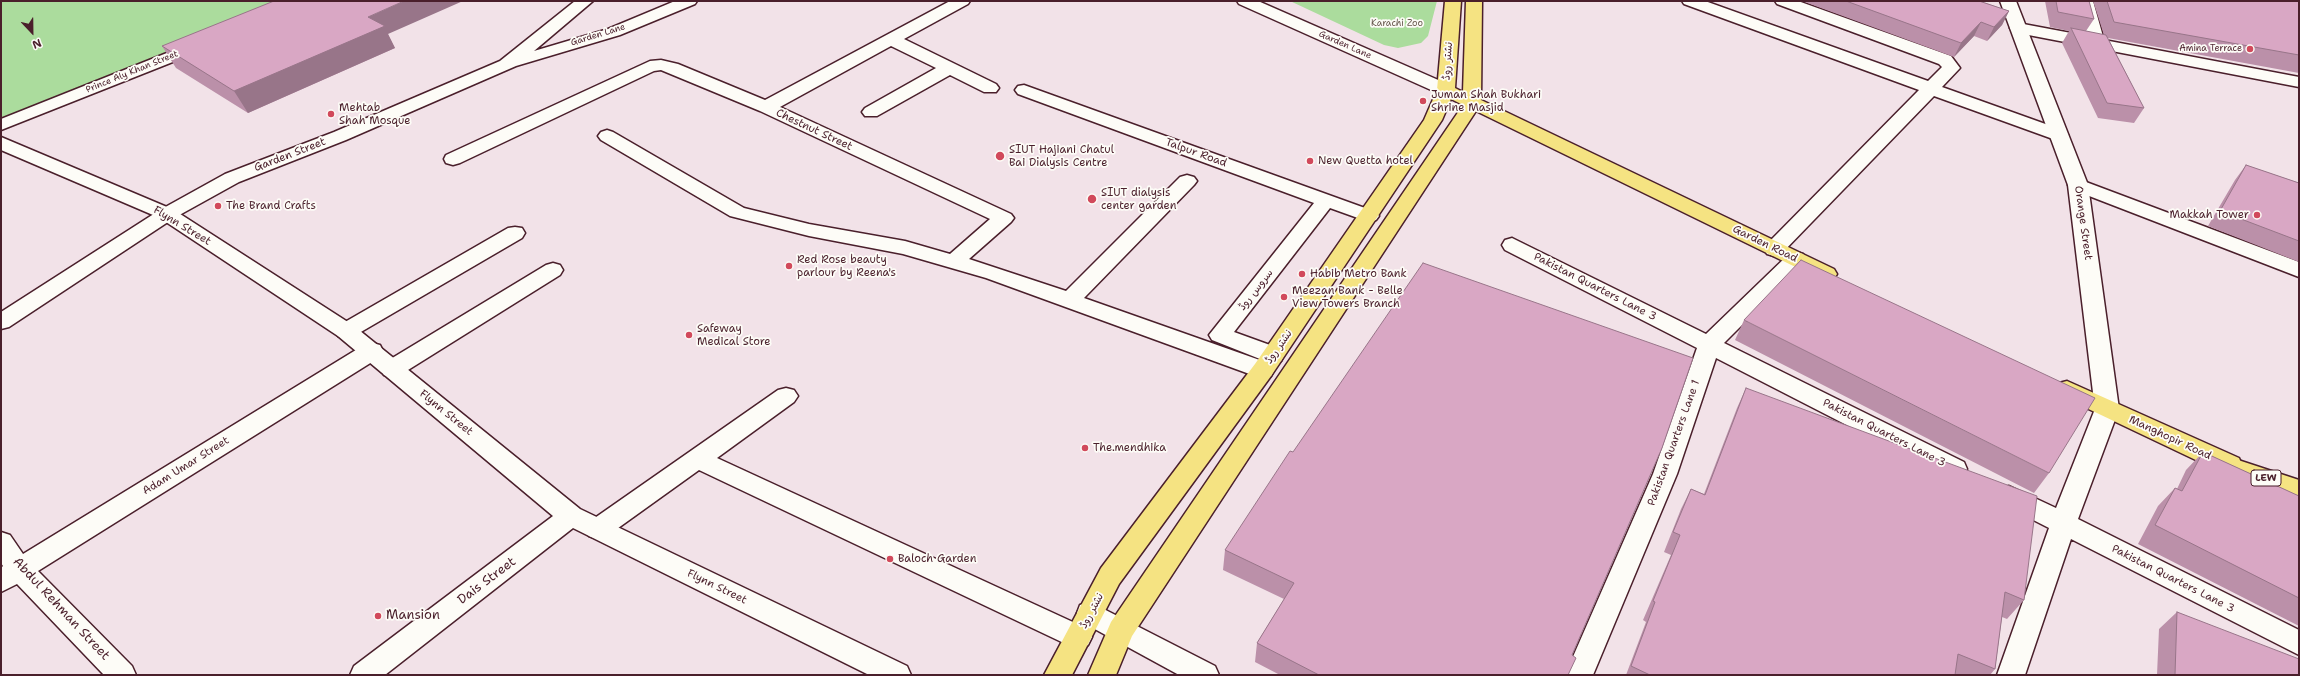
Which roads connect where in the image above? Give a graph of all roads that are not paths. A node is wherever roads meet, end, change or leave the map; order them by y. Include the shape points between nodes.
1 (585, 1) edge
2 (689, 1) edge
3 (962, 1) edge
4 (1245, 1) edge
5 (1453, 1) edge
6 (1474, 1) edge
7 (1783, 1) edge
8 (2008, 1) edge
9 (2085, 1) edge
10 (1703, 3) edge
11 (2018, 28) junction
12 (213, 39) edge
13 (890, 39) junction
14 (2097, 43) junction
15 (506, 64) junction
16 (948, 68) junction
17 (2299, 82) edge
18 (990, 88) dead end
19 (1929, 88) junction
20 (1024, 90) dead end
21 (1446, 90) junction
22 (1472, 104) junction
23 (766, 108) junction
24 (871, 112) dead end
25 (1, 125) edge
26 (2059, 135) junction
27 (607, 136) dead end
28 (1, 143) edge
29 (453, 159) dead end
30 (1187, 181) dead end
31 (2078, 185) junction
32 (1326, 200) junction
33 (167, 214) junction
34 (1369, 216) junction
35 (515, 233) dead end
36 (1512, 245) dead end
37 (1774, 249) junction
38 (1796, 259) junction
39 (953, 262) junction
40 (553, 270) dead end
41 (2299, 270) edge
42 (1845, 283) edge
43 (1069, 301) junction
44 (1, 322) edge
45 (346, 331) junction
46 (1709, 344) junction
47 (372, 352) junction
48 (1268, 362) junction
49 (392, 369) junction
50 (2050, 381) edge
51 (786, 396) dead end
52 (2107, 409) junction
53 (697, 459) junction
54 (2232, 467) junction
55 (1971, 477) edge
56 (1992, 488) edge
57 (2299, 490) edge
58 (2299, 498) edge
59 (572, 516) junction
60 (2063, 524) junction
61 (598, 529) junction
62 (1, 542) edge
63 (10, 575) edge
64 (1090, 613) junction
65 (1121, 630) junction
66 (1078, 637) junction
67 (2299, 643) edge
68 (122, 675) edge
69 (364, 675) edge
70 (897, 675) edge
71 (1058, 675) edge
72 (1102, 675) edge
73 (1205, 675) edge
74 (1580, 675) edge
75 (2011, 675) edge

1 - 15 street, Garden Street
2 - 15 street, Garden Lane via 614,32
3 - 13 street, Chestnut Street
4 - 21 street, Garden Lane
5 - 21 main road, نشتر روڈ
6 - 22 main road
7 - 19 street via 1944,60 1950,68
8 - 11 street, Orange Street
9 - 14 street
10 - 19 street
11 - 14 street
11 - 26 street, Orange Street
12 - 25 street, Prince Aly Khan Street
13 - 16 street
13 - 23 street, Chestnut Street
14 - 17 street
15 - 33 street, Garden Street via 340,136 232,178
16 - 18 street
16 - 24 street
19 - 26 street
19 - 37 street
20 - 32 street, Talpur Road
21 - 22 main road, Garden Road
21 - 34 main road, نشتر روڈ via 1433,120
22 - 37 main road, Garden Road
22 - 65 main road
23 - 29 street via 672,68 650,66
23 - 39 street, Chestnut Street via 1004,218
26 - 31 street, Orange Street
27 - 39 street via 738,212 809,230 905,248
28 - 33 street, Flynn Street
30 - 43 street
31 - 41 street
31 - 52 street, Orange Street
32 - 34 street, Talpur Road
32 - 48 street, سروس روڈ via 1220,336
33 - 44 street, Garden Street
33 - 45 street, Flynn Street
34 - 48 main road, نشتر روڈ
35 - 45 street
36 - 46 street, Pakistan Quarters Lane 3
37 - 38 main road, Garden Road
38 - 42 main road, Garden Road
38 - 46 street, Pakistan Quarters Lane 1
39 - 43 street via 993,273
40 - 49 street
43 - 48 street
45 - 47 street, Flynn Street
46 - 55 street, Pakistan Quarters Lane 3
46 - 74 street, Pakistan Quarters Lane 1 via 1665,474
47 - 49 street, Flynn Street
47 - 63 street, Adam Umar Street
48 - 64 main road, نشتر روڈ via 1110,576
49 - 59 street, Flynn Street
50 - 52 main road
51 - 53 street
52 - 54 main road, Manghopir Road
52 - 60 street
53 - 61 street
53 - 66 street
54 - 57 main road, LEW
54 - 58 main road, Manghopir Road
56 - 60 street, Pakistan Quarters Lane 3
59 - 61 street, Flynn Street
59 - 69 street, Dais Street
60 - 67 street, Pakistan Quarters Lane 3
60 - 75 street
61 - 70 street, Flynn Street
62 - 63 street, Abdul Rehman Street
63 - 68 street, Abdul Rehman Street
64 - 65 street
64 - 66 main road, نشتر روڈ
65 - 72 main road
65 - 73 street
66 - 71 main road, نشتر روڈ

